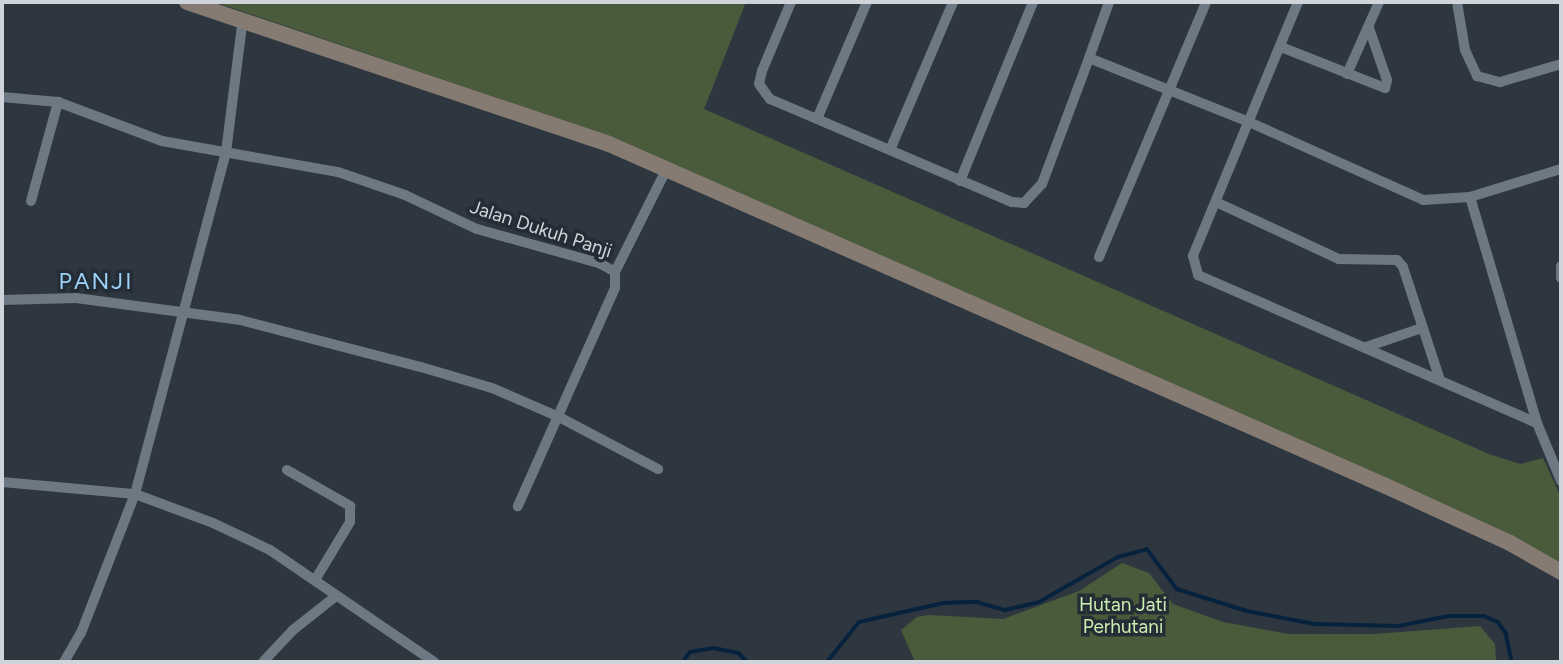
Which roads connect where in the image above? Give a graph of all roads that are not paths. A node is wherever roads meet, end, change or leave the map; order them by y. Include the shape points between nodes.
1 (187, 2) edge
2 (792, 2) edge
3 (867, 2) edge
4 (953, 2) edge
5 (1033, 2) edge
6 (1109, 2) edge
7 (1206, 2) edge
8 (1298, 2) edge
9 (1380, 2) edge
10 (1457, 2) edge
11 (243, 18) junction
12 (1369, 28) junction
13 (1280, 47) junction
14 (1089, 58) junction
15 (1561, 64) edge
16 (1347, 75) junction
17 (1171, 91) junction
18 (2, 97) edge
19 (58, 102) junction
20 (817, 120) junction
21 (1249, 122) junction
22 (890, 150) junction
23 (226, 152) junction
24 (1561, 169) edge
25 (666, 170) junction
26 (960, 181) junction
27 (1470, 197) junction
28 (31, 201) dead end
29 (1216, 202) junction
30 (1100, 257) dead end
31 (1561, 266) edge
32 (615, 272) junction
33 (1561, 278) edge
34 (2, 300) edge
35 (180, 315) junction
36 (1422, 328) junction
37 (1366, 347) junction
38 (1440, 380) junction
39 (559, 417) junction
40 (1537, 423) junction
41 (658, 469) dead end
42 (287, 470) dead end
43 (1561, 481) edge
44 (2, 482) edge
45 (135, 494) junction
46 (518, 506) dead end
47 (1561, 572) edge
48 (315, 580) junction
49 (336, 596) junction
50 (64, 662) edge
51 (263, 662) edge
52 (434, 662) edge

1 - 11 main road
2 - 20 street via 759,84 770,99
3 - 20 street
4 - 22 street
5 - 26 street
6 - 14 street
7 - 17 street
8 - 13 street
9 - 12 street
10 - 15 street via 1465,50 1477,76 1500,82
11 - 23 street
11 - 25 main road via 609,144
12 - 16 street
12 - 16 street via 1387,86 1378,88
13 - 16 street
13 - 21 street
14 - 17 street
14 - 26 street via 1042,184 1031,199 1013,202
17 - 21 street
17 - 30 street
18 - 19 street, Jalan Dukuh Panji
19 - 23 street, Jalan Dukuh Panji via 162,141
19 - 28 street
20 - 22 street
21 - 27 street via 1423,200
21 - 29 street
22 - 26 street
23 - 32 street, Jalan Dukuh Panji via 338,172 405,195 477,229 599,263
23 - 35 street
24 - 27 street
25 - 32 street
25 - 47 main road via 1385,486 1510,543
27 - 40 street
29 - 36 street via 1339,259 1397,260
29 - 37 street via 1193,256 1198,275
31 - 33 street
32 - 39 street, Jalan Dukuh Panji via 615,288
34 - 35 street via 76,298
35 - 39 street via 240,320 421,367 492,388
35 - 45 street
36 - 37 street
36 - 38 street
37 - 38 street
38 - 40 street
39 - 41 street
39 - 46 street, Jalan Dukuh Panji
40 - 43 street
42 - 48 street via 350,506 350,522
44 - 45 street
45 - 48 street via 270,550
45 - 50 street via 81,633
48 - 49 street
49 - 51 street via 293,630
49 - 52 street

